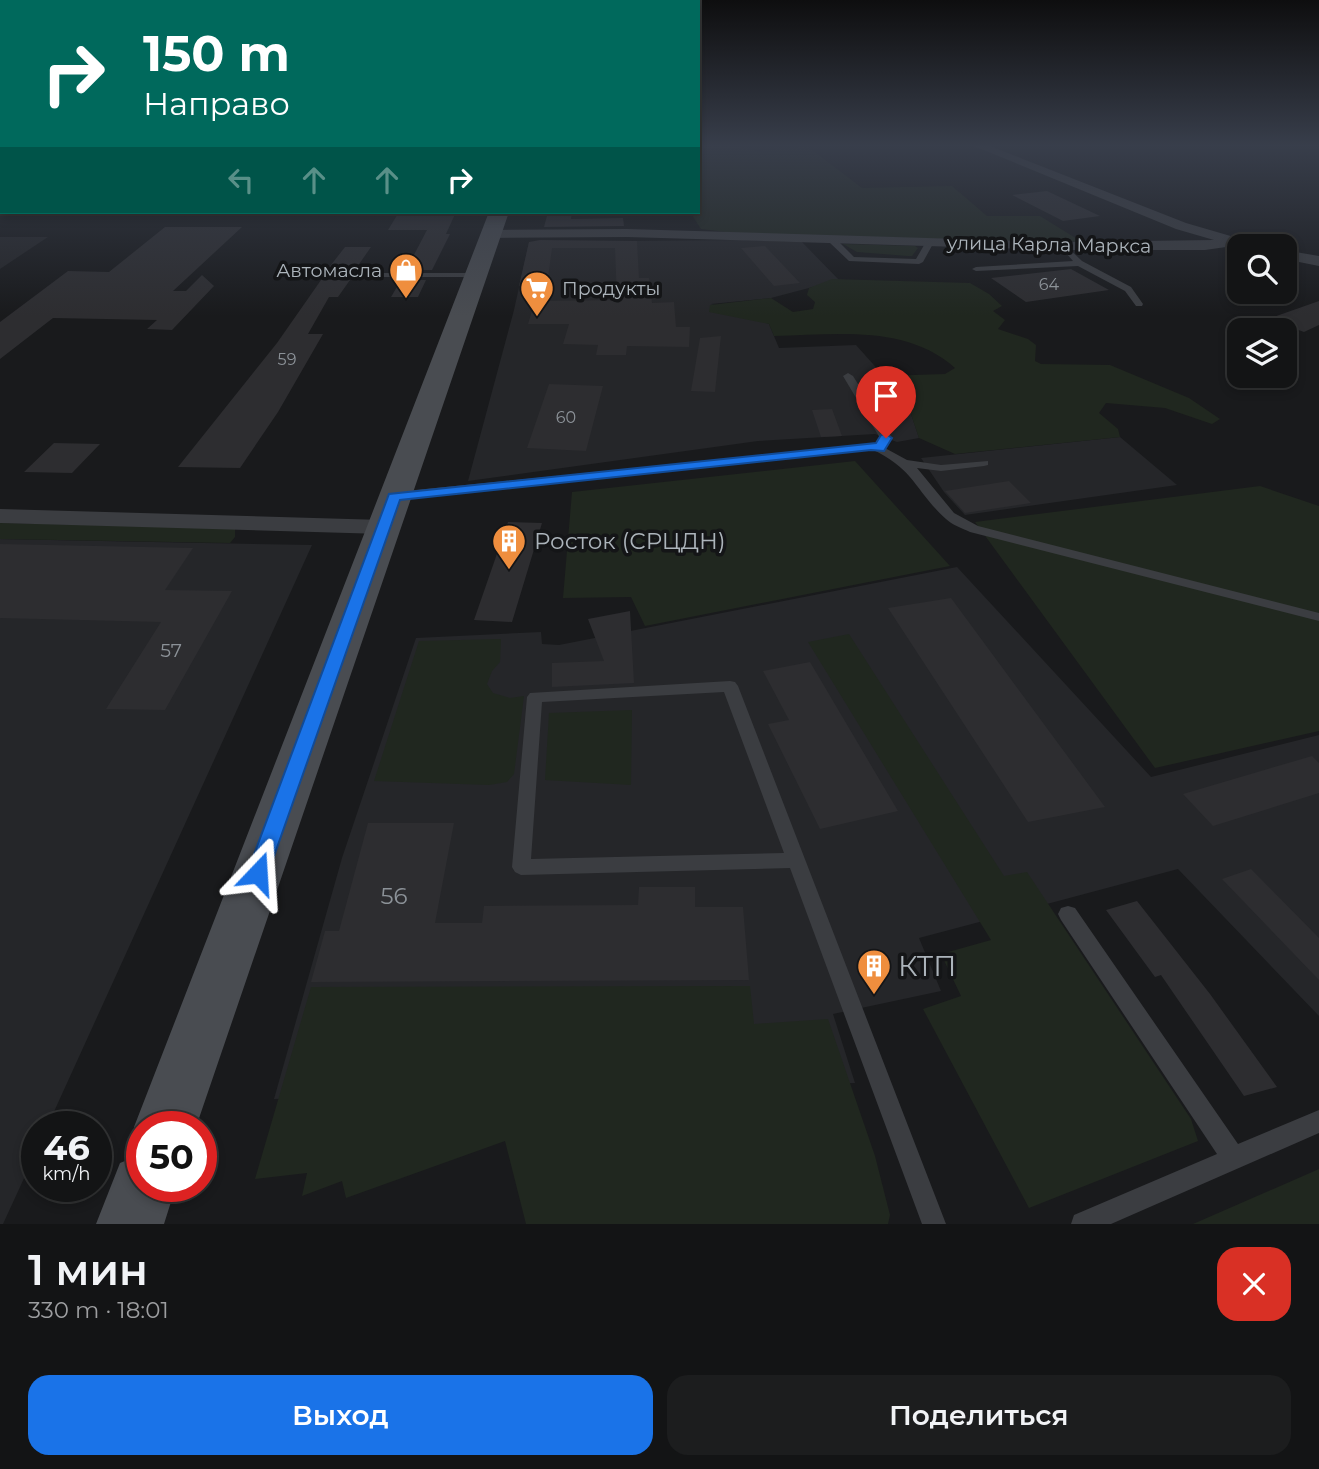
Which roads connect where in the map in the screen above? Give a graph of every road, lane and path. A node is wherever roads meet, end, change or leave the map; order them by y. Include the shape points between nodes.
1 (1117, 201) edge
2 (494, 223) edge
3 (1227, 241) edge
4 (1227, 242) edge
5 (1064, 246) junction
6 (1297, 257) edge
7 (1319, 261) edge
8 (1079, 263) junction
9 (976, 269) dead end
10 (319, 275) dead end
11 (475, 275) junction
12 (1139, 304) dead end
13 (848, 376) dead end
14 (879, 449) junction
15 (906, 463) junction
16 (984, 463) dead end
17 (388, 512) junction
18 (0, 516) edge
19 (1319, 617) edge
20 (796, 860) junction
21 (1068, 914) dead end
22 (171, 1111) edge
23 (1319, 1121) edge
24 (1234, 1158) junction
25 (138, 1202) edge
26 (130, 1224) edge
27 (933, 1224) edge
28 (1083, 1224) edge

1 - 3 street
2 - 5 street, улица Карла Маркса via 627,233
2 - 11 main road, улица Карла Маркса
4 - 5 street, улица Карла Маркса
5 - 8 lane
6 - 7 street
8 - 9 lane
8 - 12 lane via 1128,289
10 - 11 lane
11 - 17 main road, улица Карла Маркса
13 - 14 lane via 886,438
14 - 15 lane
14 - 17 lane via 872,446
15 - 16 lane via 941,468
15 - 19 lane via 951,517 974,529
17 - 18 street
17 - 22 main road, улица Карла Маркса
20 - 20 lane via 730,686 535,697 521,867
20 - 27 lane
21 - 24 lane
23 - 24 lane
24 - 28 lane
25 - 26 main road

